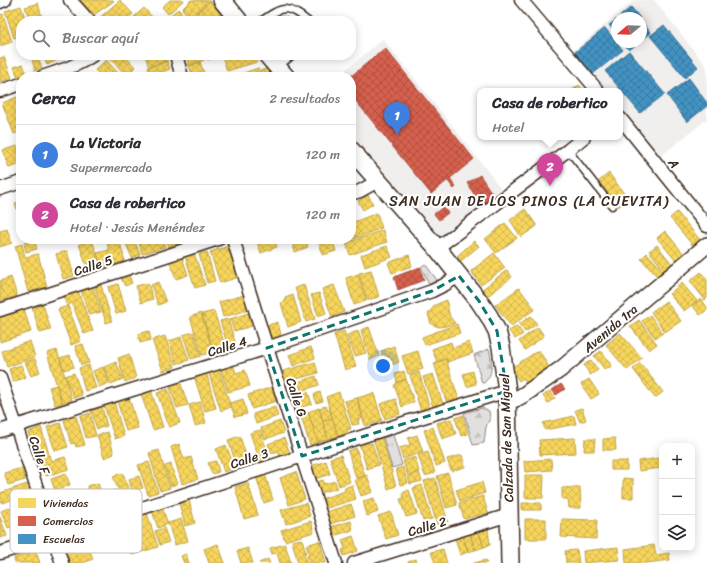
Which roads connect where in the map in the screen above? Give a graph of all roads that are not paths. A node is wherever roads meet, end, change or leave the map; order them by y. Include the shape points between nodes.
1 (5, 0) edge
2 (70, 0) edge
3 (222, 0) edge
4 (522, 0) edge
5 (0, 2) edge
6 (84, 16) edge
7 (235, 16) edge
8 (269, 16) edge
9 (302, 16) edge
10 (86, 60) edge
11 (177, 60) edge
12 (286, 60) edge
13 (276, 67) edge
14 (57, 72) edge
15 (181, 72) edge
16 (16, 86) edge
17 (595, 88) edge
18 (0, 91) edge
19 (623, 122) edge
20 (580, 140) edge
21 (568, 150) junction
22 (356, 156) edge
23 (378, 181) junction
24 (16, 184) edge
25 (0, 189) edge
26 (356, 192) edge
27 (612, 206) dead end
28 (707, 226) edge
29 (203, 244) edge
30 (235, 244) edge
31 (707, 245) edge
32 (437, 248) junction
33 (459, 276) junction
34 (0, 310) edge
35 (267, 348) junction
36 (0, 378) edge
37 (507, 396) junction
38 (15, 426) junction
39 (0, 431) edge
40 (302, 456) junction
41 (37, 489) edge
42 (142, 508) edge
43 (509, 515) junction
44 (10, 550) edge
45 (0, 553) edge
46 (59, 553) edge
47 (62, 563) edge
48 (336, 563) edge
49 (354, 563) edge
50 (510, 563) edge

1 - 5 street
2 - 6 street
3 - 7 main road
4 - 17 street
8 - 9 lane via 278,10 288,9
10 - 14 street
11 - 15 street
12 - 13 lane
16 - 18 street
19 - 28 street, A
20 - 21 street
21 - 27 lane
21 - 32 street
22 - 23 main road, Calzada de San Miguel
23 - 26 street
23 - 32 main road, Calzada de San Miguel
24 - 25 street
29 - 34 street, Calle 5
30 - 35 street, Calle G
31 - 37 street, Avenida 1ra via 561,369 516,399
32 - 33 main road, Calzada de San Miguel
33 - 35 street, Calle 4 via 432,290
33 - 37 main road, Calzada de San Miguel via 479,301 497,331
35 - 38 street, Calle 4
35 - 40 street, Calle G
36 - 38 street, Calle F
37 - 40 street, Calle 3 via 407,422
37 - 43 main road, Calzada de San Miguel
38 - 39 street, Calle 4
38 - 41 street, Calle F
40 - 42 street, Calle 3
40 - 48 street, Calle G
43 - 49 street, Calle 2
43 - 50 main road, Calzada de San Miguel
44 - 45 street, Calle 3
46 - 47 street, Calle F

